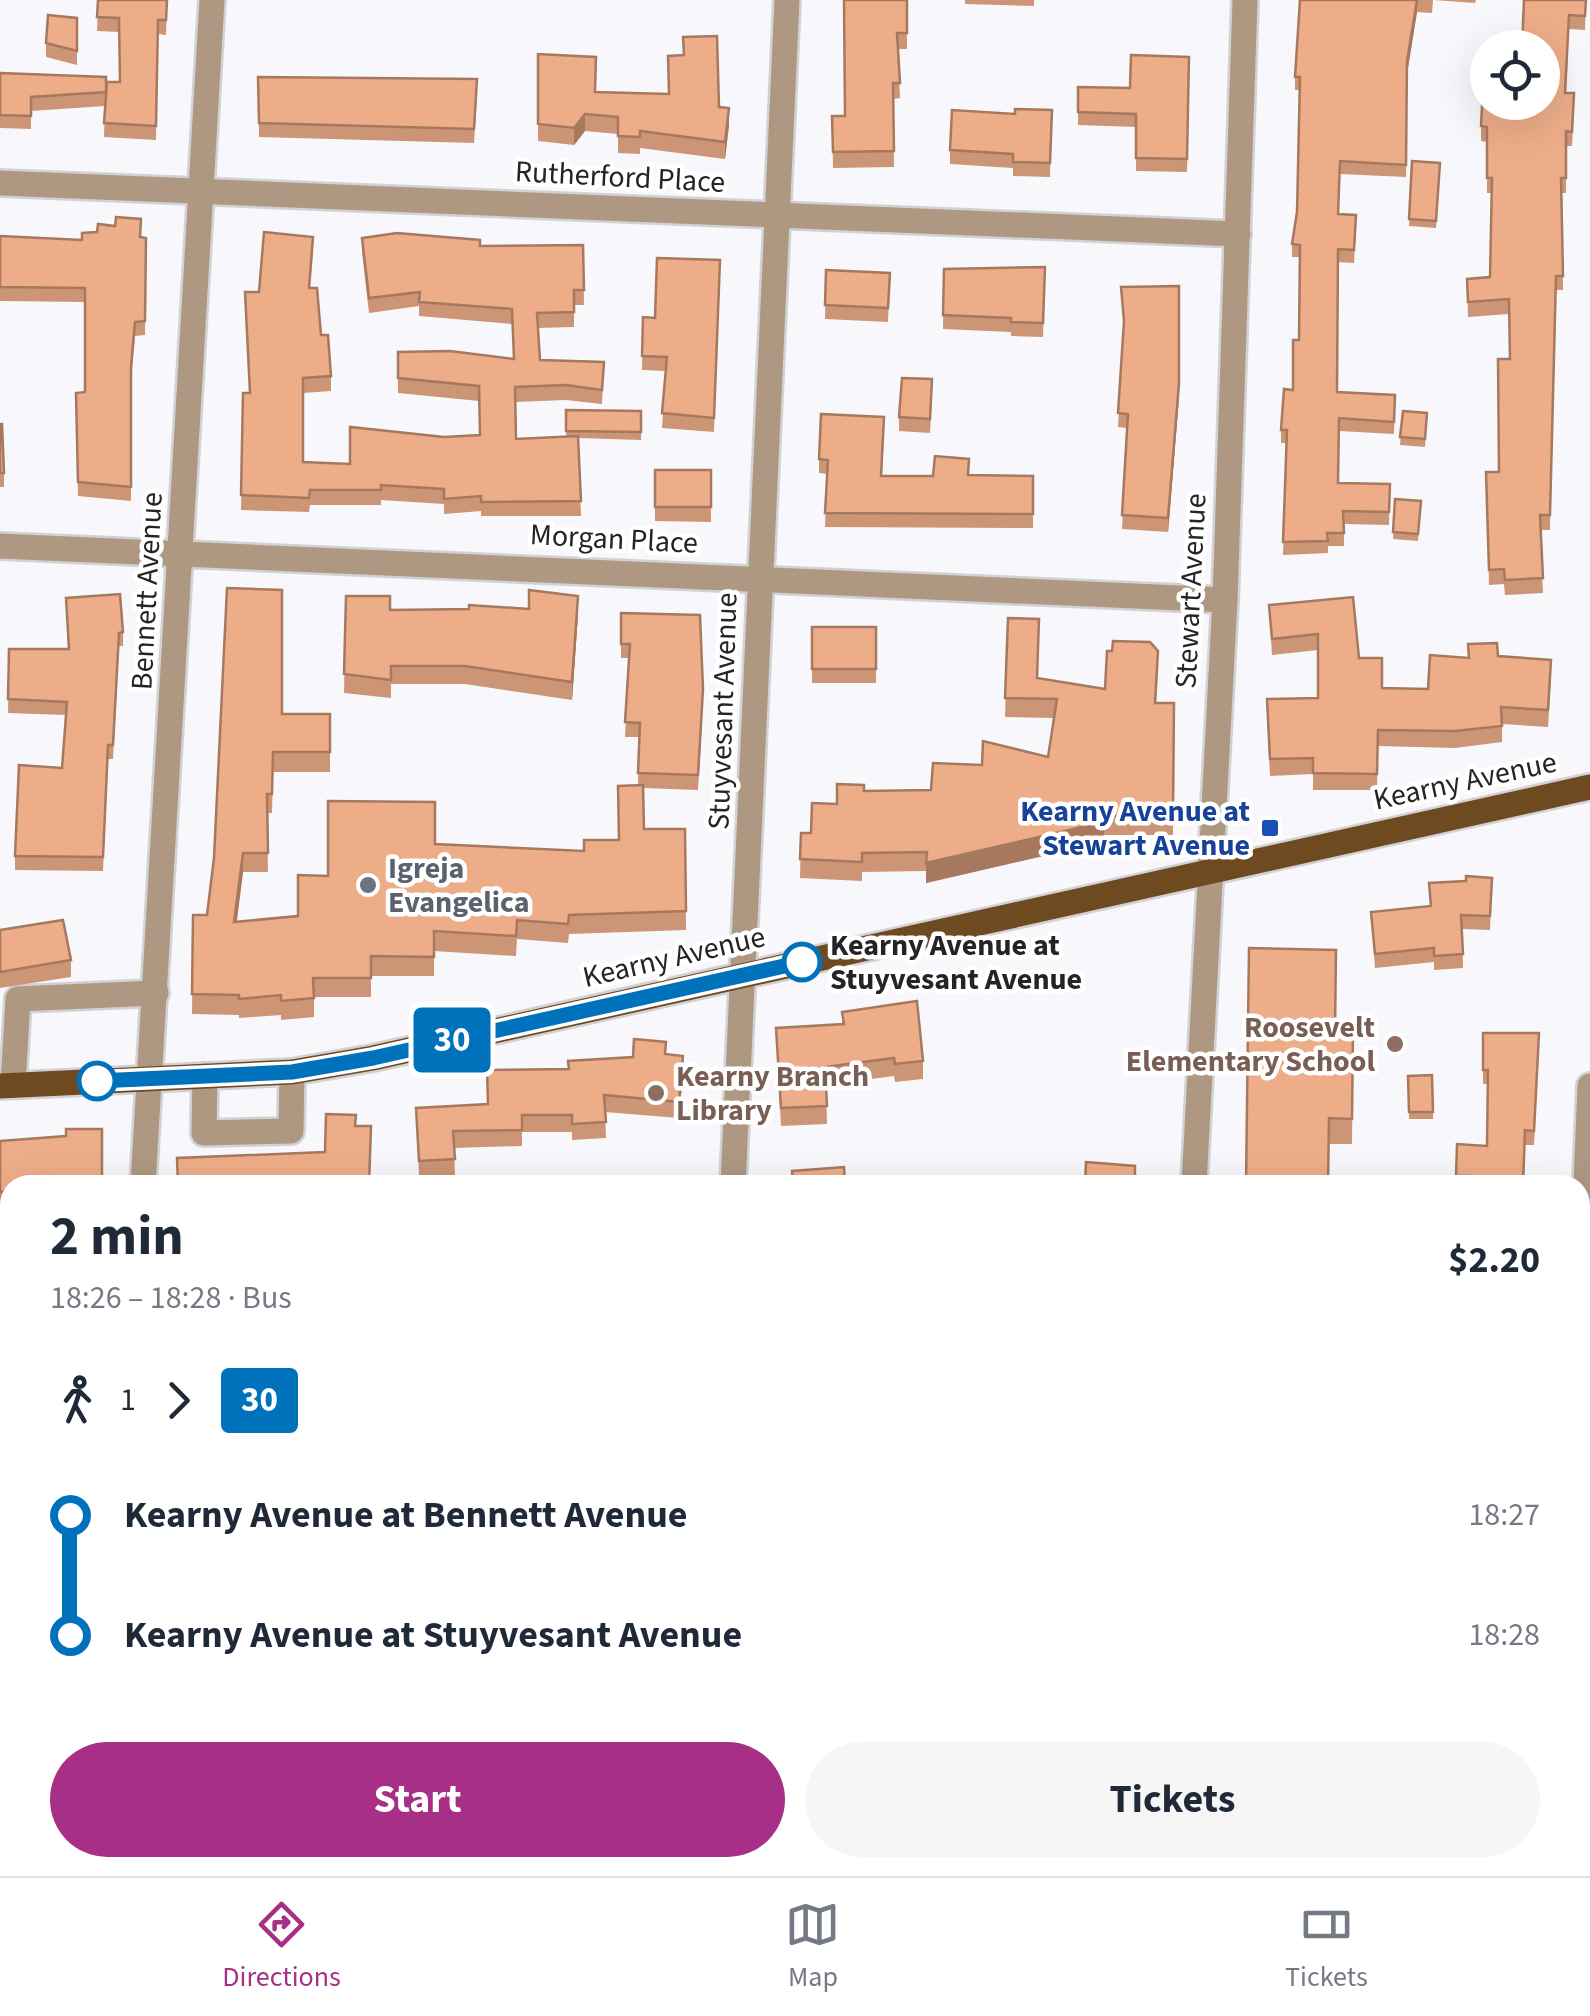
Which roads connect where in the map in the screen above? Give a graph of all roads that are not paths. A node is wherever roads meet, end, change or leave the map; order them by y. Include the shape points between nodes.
1 (212, 0) edge
2 (786, 0) edge
3 (1245, 0) edge
4 (0, 183) edge
5 (199, 190) junction
6 (777, 217) junction
7 (1238, 234) junction
8 (0, 546) edge
9 (182, 552) junction
10 (761, 578) junction
11 (1225, 600) junction
12 (1590, 787) edge
13 (1208, 870) junction
14 (744, 975) junction
15 (156, 993) junction
16 (292, 1072) junction
17 (205, 1076) junction
18 (151, 1078) junction
19 (6, 1085) edge
20 (1590, 1086) edge
21 (144, 1175) edge
22 (734, 1175) edge
23 (1194, 1175) edge
24 (1586, 1175) edge

1 - 5 street, Bennett Avenue
2 - 6 street, Stuyvesant Avenue
3 - 7 street, Stewart Avenue
4 - 5 street, Rutherford Place
5 - 6 street, Rutherford Place
5 - 9 street, Bennett Avenue
6 - 7 street, Rutherford Place
6 - 10 street, Stuyvesant Avenue
7 - 11 street, Stewart Avenue
8 - 9 street, Morgan Place
9 - 10 street, Morgan Place
9 - 15 street, Bennett Avenue
10 - 11 street, Morgan Place
10 - 14 street, Stuyvesant Avenue
11 - 13 street, Stewart Avenue
12 - 13 main road, Kearny Avenue
13 - 14 main road, Kearny Avenue
13 - 23 street, Stewart Avenue
14 - 16 main road, Kearny Avenue
14 - 22 street, Stuyvesant Avenue
15 - 18 street, Bennett Avenue
15 - 19 street via 18,1000
16 - 17 main road, Kearny Avenue
16 - 17 street via 290,1130 204,1133
17 - 18 main road, Kearny Avenue
18 - 19 main road, Kearny Avenue
18 - 21 street, Bennett Avenue
20 - 24 street

